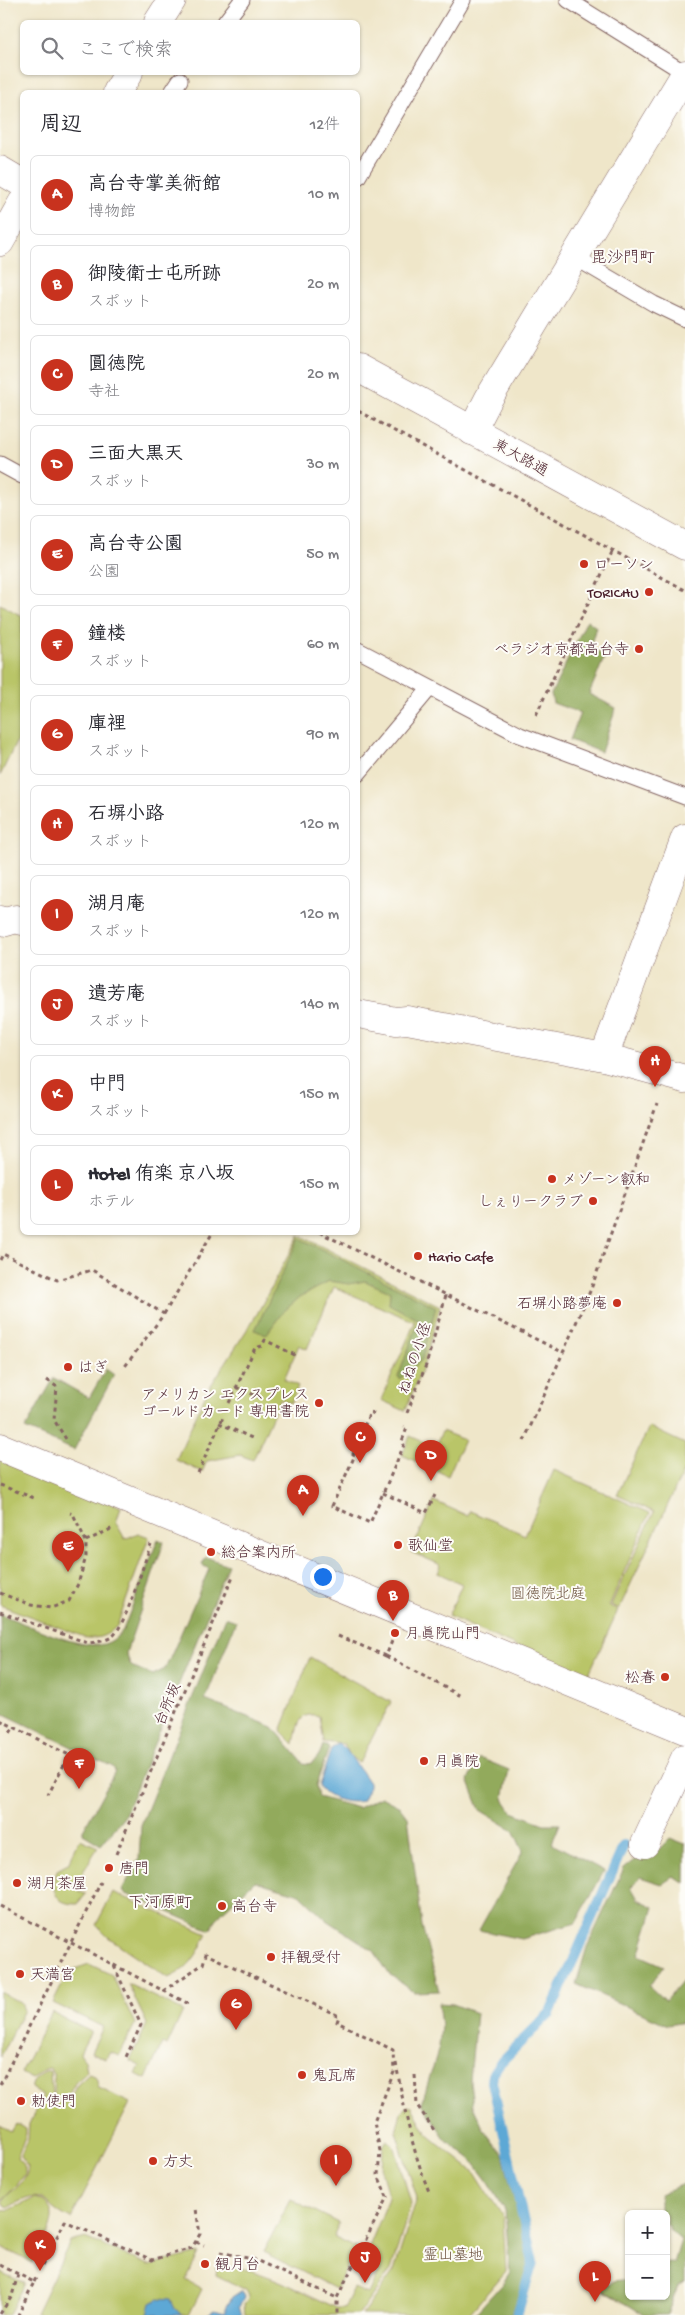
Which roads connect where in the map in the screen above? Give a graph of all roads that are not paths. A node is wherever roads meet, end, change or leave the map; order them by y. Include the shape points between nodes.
1 (172, 0) edge
2 (242, 0) edge
3 (463, 0) edge
4 (568, 0) edge
5 (159, 20) edge
6 (227, 20) edge
7 (685, 74) edge
8 (127, 75) edge
9 (184, 75) edge
10 (118, 90) edge
11 (173, 90) edge
12 (0, 170) edge
13 (360, 174) edge
14 (20, 182) edge
15 (20, 207) edge
16 (0, 242) edge
17 (574, 257) junction
18 (685, 319) edge
19 (360, 369) edge
20 (472, 431) junction
21 (0, 464) edge
22 (20, 475) edge
23 (685, 546) edge
24 (360, 651) edge
25 (430, 688) junction
26 (360, 772) edge
27 (685, 797) edge
28 (685, 838) edge
29 (0, 920) edge
30 (20, 920) edge
31 (360, 1014) edge
32 (604, 1057) junction
33 (676, 1076) edge
34 (0, 1446) edge
35 (685, 1730) edge
36 (685, 1758) edge
37 (645, 1844) dead end

1 - 5 street
2 - 6 lane
3 - 13 lane
4 - 7 lane
7 - 17 street
8 - 10 street
9 - 11 lane
12 - 14 street
15 - 16 street
17 - 18 lane
17 - 20 street
19 - 20 street, 東大路通
20 - 23 street, 東大路通
21 - 22 lane
24 - 25 lane
25 - 26 lane
25 - 27 lane via 525,737
28 - 32 street
29 - 30 street
31 - 32 street via 407,1020
32 - 33 street
34 - 35 street
36 - 37 street

